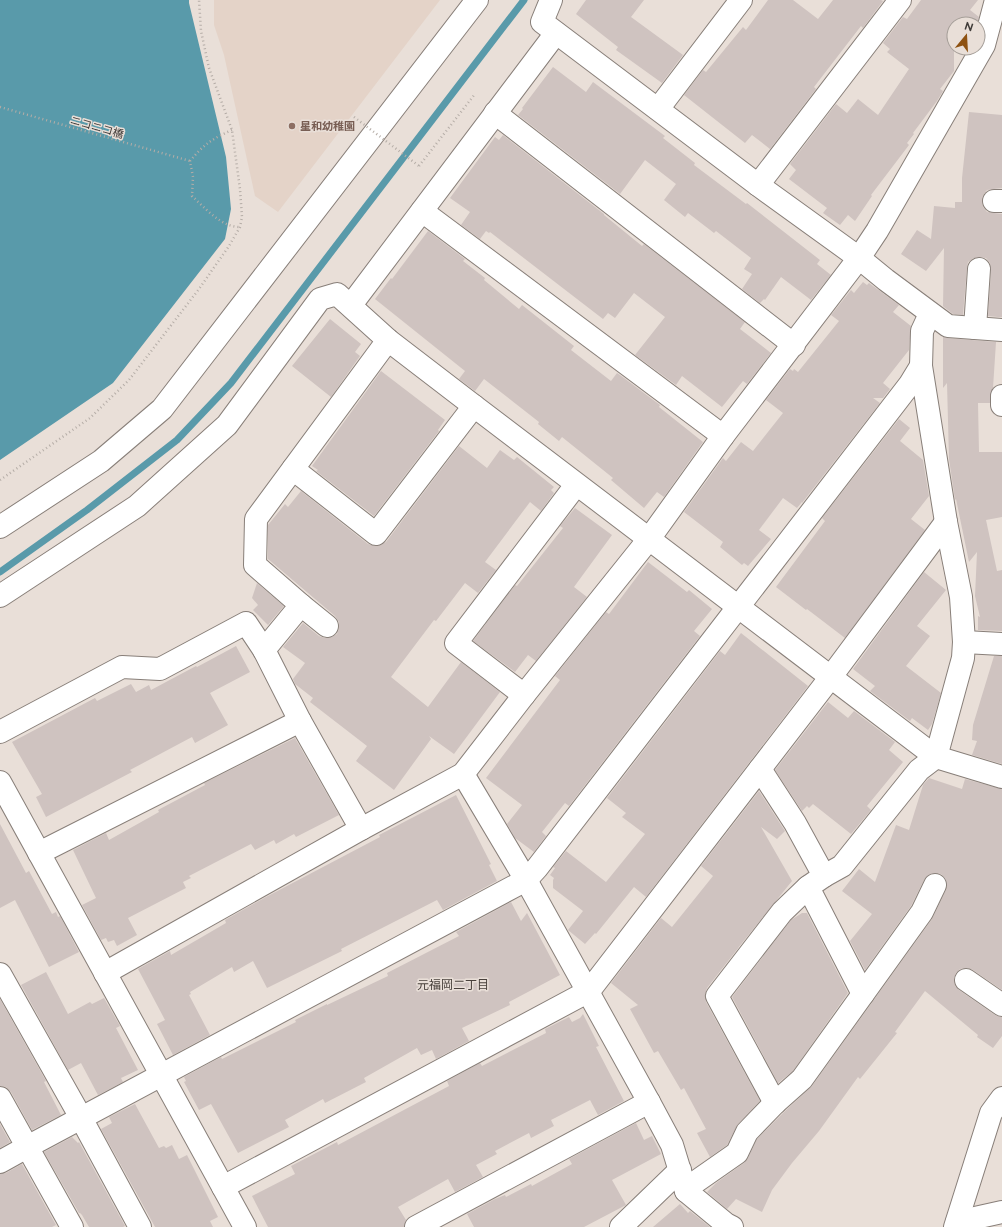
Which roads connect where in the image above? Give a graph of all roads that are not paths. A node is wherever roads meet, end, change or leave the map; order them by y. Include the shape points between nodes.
1 (477, 0) edge
2 (551, 0) edge
3 (742, 0) edge
4 (900, 0) edge
5 (996, 0) edge
6 (556, 33) junction
7 (658, 109) junction
8 (494, 113) junction
9 (758, 185) junction
10 (422, 211) junction
11 (859, 258) junction
12 (979, 269) dead end
13 (351, 305) junction
14 (930, 314) junction
15 (975, 328) junction
16 (1002, 330) edge
17 (388, 340) junction
18 (794, 344) junction
19 (921, 366) junction
20 (1002, 396) edge
21 (1002, 405) edge
22 (474, 406) junction
23 (723, 436) junction
24 (293, 469) junction
25 (576, 485) junction
26 (946, 522) junction
27 (0, 527) edge
28 (649, 539) junction
29 (0, 596) edge
30 (301, 606) junction
31 (739, 607) junction
32 (327, 626) dead end
33 (964, 642) junction
34 (1002, 644) edge
35 (264, 650) junction
36 (830, 678) junction
37 (524, 696) junction
38 (300, 721) junction
39 (0, 732) edge
40 (936, 757) junction
41 (760, 769) junction
42 (464, 774) junction
43 (1002, 777) edge
44 (0, 782) edge
45 (6, 807) edge
46 (361, 829) junction
47 (39, 853) junction
48 (526, 880) junction
49 (816, 882) junction
50 (935, 885) dead end
51 (105, 973) junction
52 (0, 974) edge
53 (966, 980) dead end
54 (589, 991) junction
55 (863, 994) junction
56 (1002, 1005) edge
57 (161, 1076) junction
58 (0, 1098) edge
59 (1002, 1098) edge
60 (649, 1102) junction
61 (775, 1103) junction
62 (81, 1118) junction
63 (27, 1147) junction
64 (0, 1162) edge
65 (680, 1170) junction
66 (223, 1187) junction
67 (686, 1192) junction
68 (1002, 1212) edge
69 (956, 1224) edge
70 (72, 1227) edge
71 (140, 1227) edge
72 (245, 1227) edge
73 (416, 1227) edge
74 (621, 1227) edge
75 (732, 1227) edge

1 - 27 street via 162,409 101,461
2 - 6 street via 542,22
3 - 7 street
4 - 9 street
5 - 11 street via 984,45
6 - 7 street
6 - 8 street
7 - 9 street
8 - 10 street
8 - 18 street
9 - 11 street
10 - 13 street
10 - 23 street
11 - 14 street
11 - 18 street
12 - 15 street
13 - 17 street
13 - 29 street via 337,294 320,298 227,425 137,506
14 - 15 street via 948,326
14 - 19 street via 922,331
15 - 16 street
17 - 22 street
17 - 24 street
18 - 23 street
19 - 26 street
19 - 31 street via 910,384
20 - 21 street
22 - 24 street via 376,534
22 - 25 street
23 - 28 street
24 - 30 street via 256,519 255,565
25 - 28 street
25 - 37 street via 456,643
26 - 33 street via 962,596
26 - 36 street
28 - 31 street
28 - 37 street
30 - 32 street
30 - 35 street
31 - 36 street
31 - 48 street
33 - 34 street
33 - 40 street via 963,658
35 - 38 street
35 - 39 street via 246,623 160,669 122,667
36 - 40 street
36 - 41 street
37 - 42 street
38 - 46 street
38 - 47 street
40 - 43 street
40 - 49 street via 919,770 842,866
41 - 49 street via 795,823
41 - 54 street
42 - 46 street
42 - 48 street
44 - 45 street
45 - 47 street
46 - 51 street
47 - 51 street
48 - 54 street
48 - 57 street
49 - 55 street
49 - 61 street via 782,912 717,996
50 - 55 street via 922,912
51 - 57 street
52 - 62 street
53 - 56 street
54 - 60 street
54 - 66 street
55 - 61 street via 802,1079
57 - 62 street
57 - 66 street
58 - 63 street
59 - 69 street via 991,1113
60 - 65 street via 672,1145
60 - 73 street
61 - 67 street via 747,1132 737,1153 694,1183
62 - 63 street
62 - 71 street
63 - 64 street
63 - 70 street
65 - 67 street
65 - 74 street
66 - 72 street
67 - 75 street
68 - 69 street

